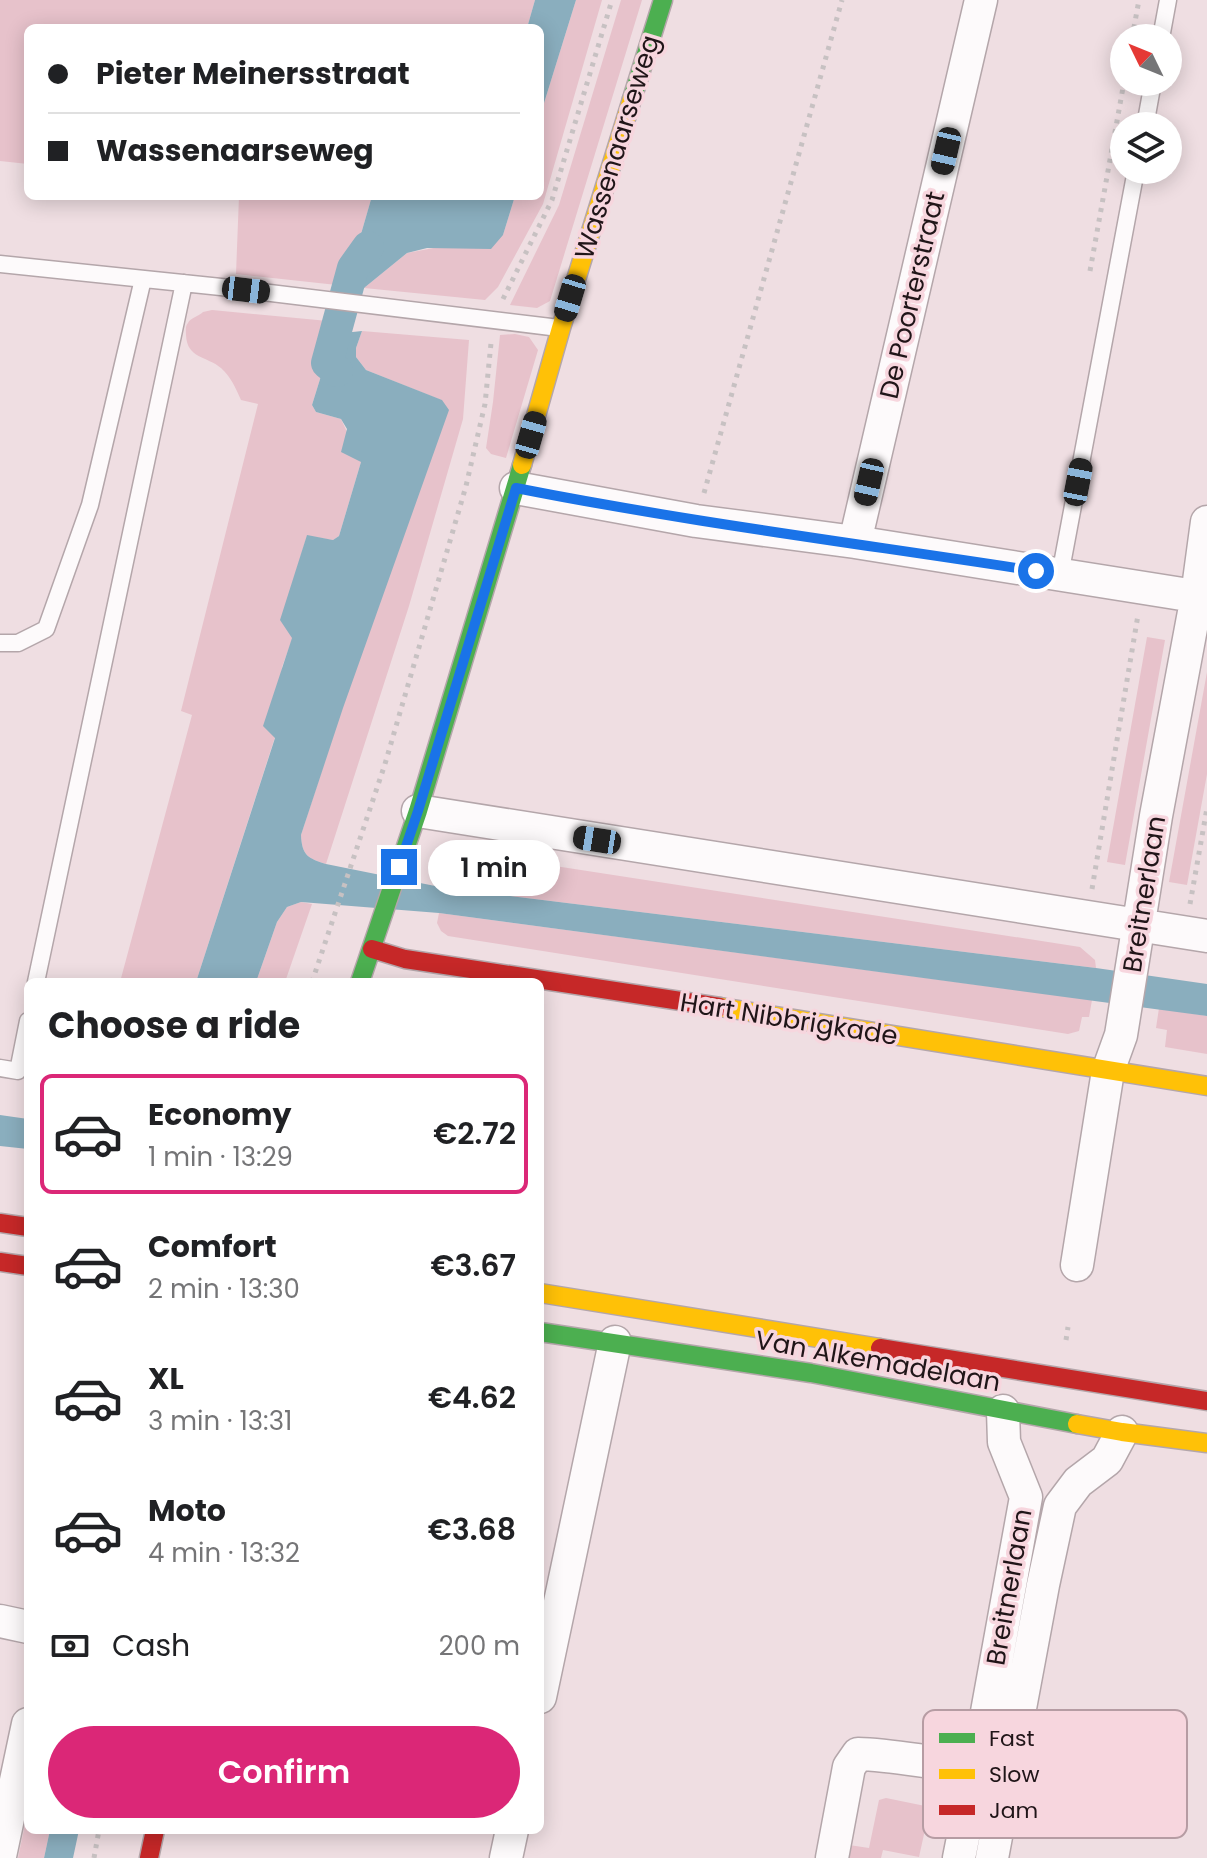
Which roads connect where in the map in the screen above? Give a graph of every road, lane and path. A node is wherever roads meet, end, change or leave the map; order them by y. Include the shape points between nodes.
1 (612, 0) edge
2 (663, 0) edge
3 (842, 0) edge
4 (981, 0) edge
5 (1139, 0) edge
6 (1168, 0) edge
7 (1135, 24) edge
8 (1164, 24) edge
9 (1133, 184) edge
10 (0, 264) edge
11 (143, 279) junction
12 (184, 283) junction
13 (496, 319) junction
14 (561, 328) junction
15 (516, 488) junction
16 (696, 521) junction
17 (1207, 522) edge
18 (855, 542) junction
19 (1060, 575) junction
20 (1143, 588) junction
21 (1202, 597) edge
22 (0, 643) edge
23 (1207, 808) edge
24 (418, 811) junction
25 (1087, 918) junction
26 (1138, 926) junction
27 (1196, 935) edge
28 (372, 949) junction
29 (37, 978) edge
30 (313, 978) edge
31 (361, 978) edge
32 (528, 978) edge
33 (544, 980) edge
34 (24, 1041) edge
35 (0, 1068) edge
36 (1108, 1071) junction
37 (1207, 1086) edge
38 (0, 1223) edge
39 (24, 1226) edge
40 (0, 1262) edge
41 (24, 1265) edge
42 (1077, 1265) dead end
43 (544, 1294) edge
44 (1068, 1327) dead end
45 (544, 1333) edge
46 (1066, 1340) dead end
47 (615, 1342) junction
48 (1207, 1401) edge
49 (1003, 1411) junction
50 (1122, 1432) junction
51 (1207, 1443) edge
52 (0, 1621) edge
53 (24, 1626) edge
54 (544, 1678) edge
55 (1000, 1710) edge
56 (1008, 1710) edge
57 (24, 1743) edge
58 (923, 1759) edge
59 (98, 1834) edge
60 (154, 1834) edge
61 (511, 1834) edge
62 (966, 1838) edge
63 (992, 1838) edge
64 (0, 1856) edge
65 (94, 1858) edge
66 (149, 1858) edge
67 (506, 1858) edge
68 (832, 1858) edge
69 (959, 1858) edge
70 (992, 1858) edge

1 - 13 path via 552,200
2 - 14 street, Wassenaarseweg
3 - 16 path
4 - 18 street, De Poorterstraat
5 - 7 path
6 - 8 lane
9 - 19 lane
10 - 11 lane
11 - 12 lane
11 - 22 lane via 90,505 46,629 18,643
12 - 13 lane
12 - 29 lane
13 - 14 lane
13 - 30 path via 474,455 385,764
14 - 15 street, Wassenaarseweg
15 - 16 street
15 - 24 street, Wassenaarseweg
16 - 18 street
17 - 21 street, Breitnerlaan
18 - 19 street
19 - 20 street
20 - 21 street
20 - 25 path, Breitnerlaan
21 - 26 street, Breitnerlaan
23 - 27 path, Breitnerlaan
24 - 25 street
24 - 28 street, Wassenaarseweg
25 - 26 street
26 - 27 street
26 - 36 street, Breitnerlaan via 1121,1035
28 - 31 street, Wassenaarseweg
28 - 32 street, Hart Nibbrigkade
33 - 36 street, Hart Nibbrigkade
34 - 35 lane via 18,1071
36 - 37 street, Hart Nibbrigkade
36 - 42 street, Breitnerlaan
38 - 39 street
40 - 41 street
43 - 48 street, Van Alkemadelaan
44 - 46 path
45 - 47 street, Van Alkemadelaan
47 - 49 street, Van Alkemadelaan
47 - 54 street
49 - 50 street, Van Alkemadelaan
49 - 55 street, Breitnerlaan via 1004,1442 1026,1497
50 - 51 street, Van Alkemadelaan
50 - 56 street, Breitnerlaan via 1107,1460 1078,1482 1060,1506
52 - 53 street
57 - 64 street
58 - 68 street via 858,1754 849,1767
59 - 65 path
60 - 66 street
61 - 67 street
62 - 69 street, Breitnerlaan
63 - 70 street, Breitnerlaan

